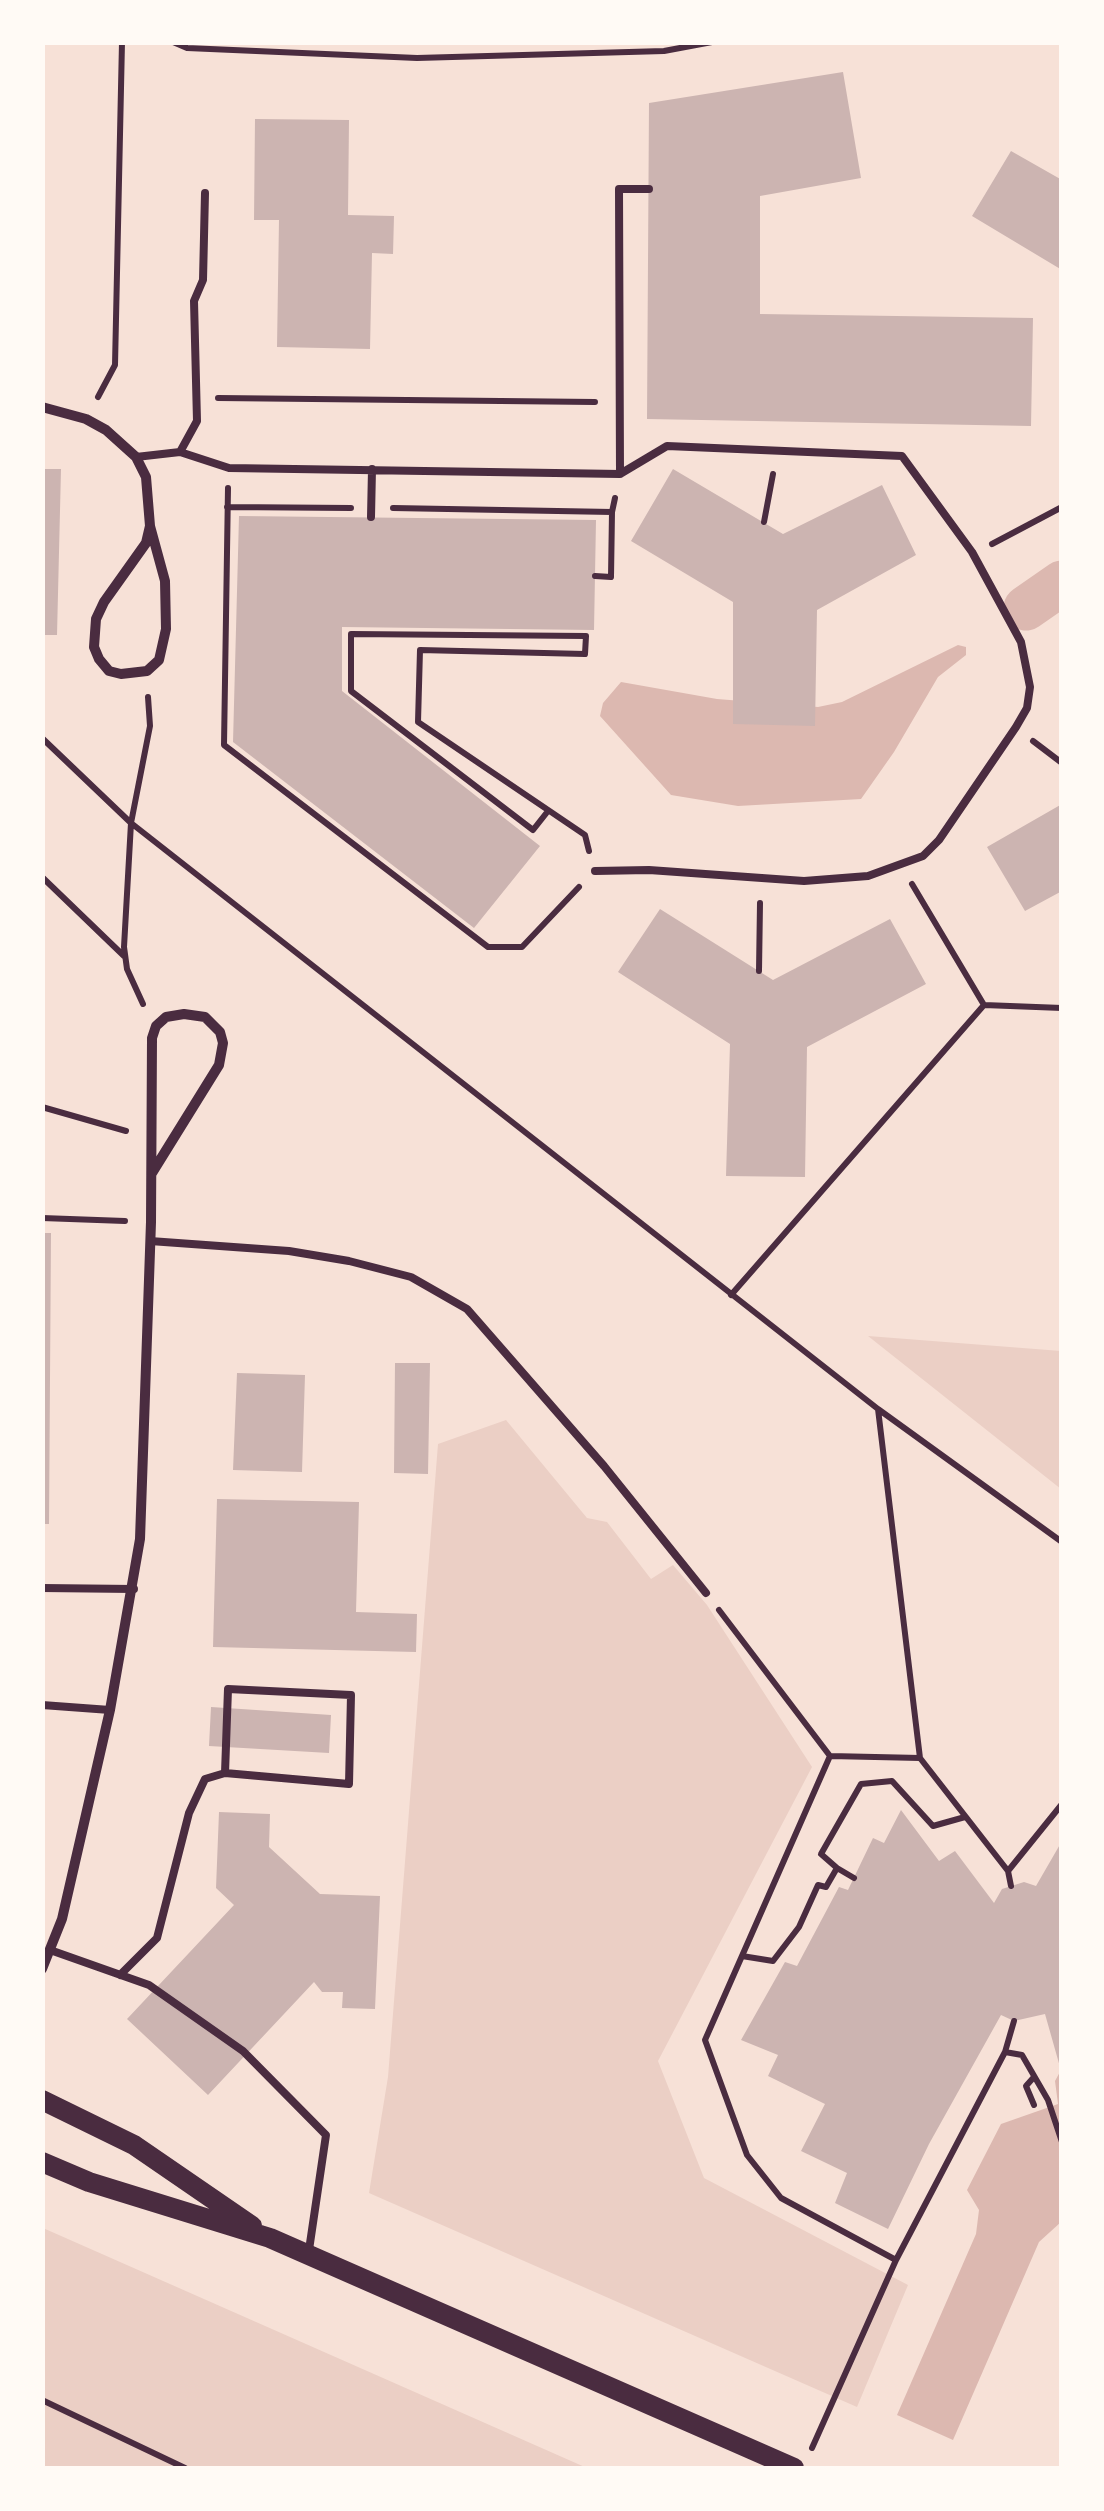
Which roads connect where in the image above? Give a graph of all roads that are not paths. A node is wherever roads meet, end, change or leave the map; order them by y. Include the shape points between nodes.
1 (649, 189) dead end
2 (204, 193) dead end
3 (42, 408) edge
4 (180, 452) junction
5 (136, 456) junction
6 (372, 469) junction
7 (620, 474) junction
8 (371, 513) road end
9 (150, 526) junction
10 (595, 870) road end
11 (152, 1173) junction
12 (150, 1242) junction
13 (42, 1588) edge
14 (134, 1589) junction
15 (706, 1593) road end
16 (42, 1704) edge
17 (110, 1710) junction
18 (225, 1773) junction
19 (50, 1950) junction
20 (42, 1969) edge
21 (120, 1975) junction
22 (42, 2100) edge
23 (42, 2162) edge
24 (270, 2238) junction
25 (309, 2255) junction
26 (794, 2468) edge

1 - 7 lane via 619,189
2 - 4 lane via 203,280 194,302 196,421
3 - 5 street via 86,419
4 - 5 lane
4 - 6 lane via 228,468
5 - 9 street via 146,477
6 - 7 lane
6 - 8 lane
7 - 10 lane via 666,446 902,456 972,552 1021,642 1030,687 1016,727 939,840 902,866 804,881
9 - 9 street via 166,581 159,660 133,675 109,671 99,659 94,632 104,602
11 - 11 street via 156,1026 174,1015 205,1017 223,1042 219,1065
11 - 12 street
12 - 14 street
12 - 15 lane via 349,1261 412,1277 467,1309
13 - 14 lane
14 - 17 street
16 - 17 lane
17 - 19 street
18 - 18 lane via 349,1784 351,1696 228,1689
18 - 21 lane via 206,1780 190,1813 158,1938
19 - 20 street
19 - 21 lane
21 - 25 lane via 149,1985 243,2051 326,2135
22 - 24 main road via 134,2145
23 - 24 main road
24 - 25 main road
25 - 26 main road

